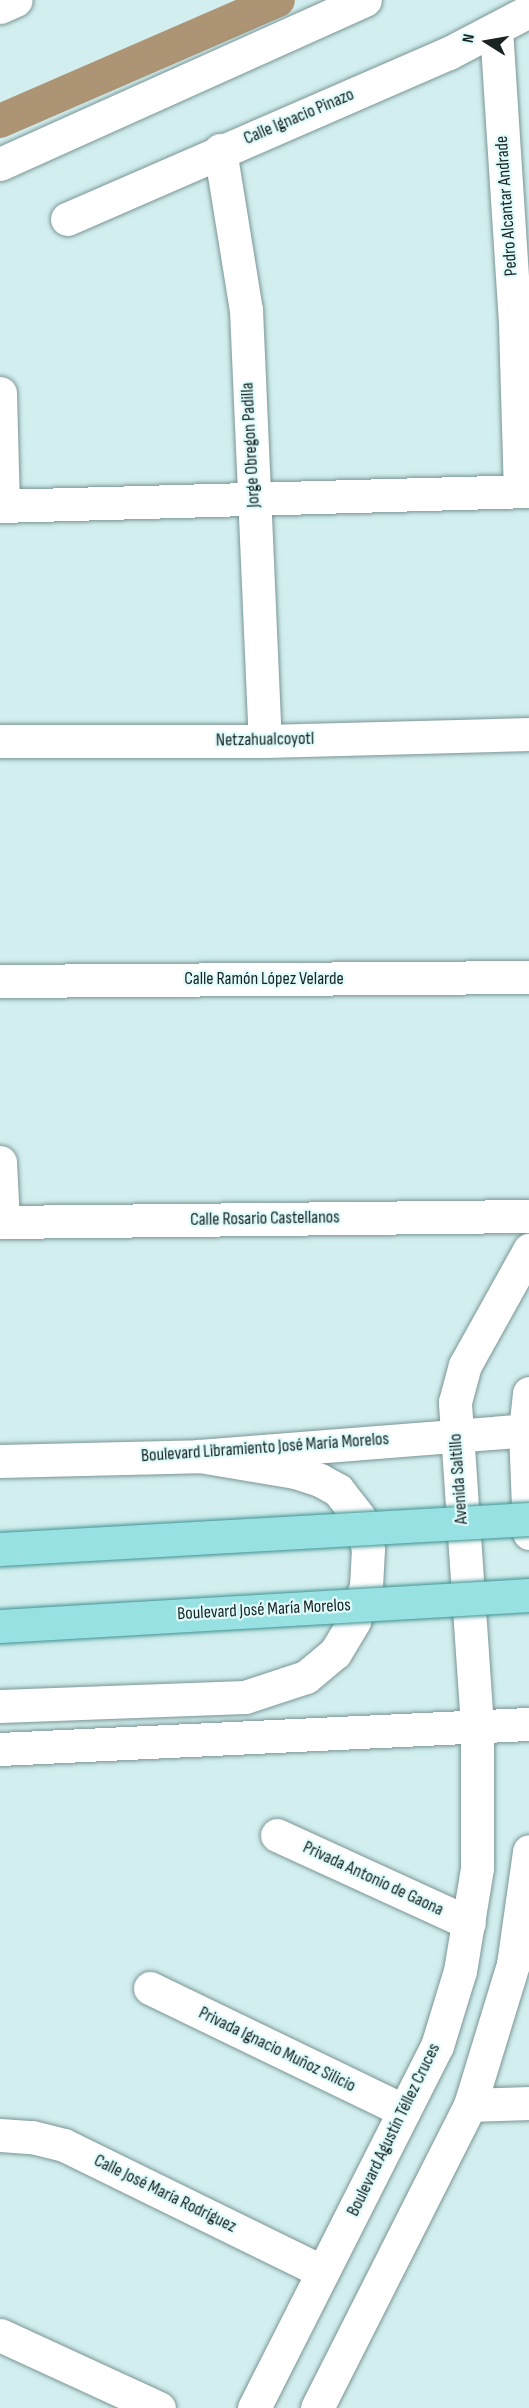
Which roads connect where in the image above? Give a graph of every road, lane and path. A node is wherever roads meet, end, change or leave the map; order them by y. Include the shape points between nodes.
1 (16, 0) edge
2 (365, 0) edge
3 (0, 7) edge
4 (529, 11) edge
5 (496, 29) junction
6 (220, 150) junction
7 (0, 164) edge
8 (67, 219) dead end
9 (0, 393) edge
10 (525, 491) edge
11 (254, 500) junction
12 (2, 506) edge
13 (529, 734) edge
14 (0, 741) edge
15 (265, 741) junction
16 (529, 977) edge
17 (0, 981) edge
18 (0, 1162) edge
19 (529, 1216) edge
20 (1, 1222) edge
21 (529, 1250) edge
22 (529, 1394) edge
23 (527, 1430) edge
24 (456, 1434) junction
25 (199, 1456) junction
26 (0, 1461) edge
27 (529, 1519) edge
28 (529, 1533) edge
29 (0, 1549) edge
30 (529, 1594) edge
31 (0, 1626) edge
32 (0, 1706) edge
33 (529, 1724) edge
34 (477, 1726) junction
35 (0, 1749) edge
36 (278, 1835) dead end
37 (529, 1851) edge
38 (469, 1923) junction
39 (150, 1988) dead end
40 (529, 2103) edge
41 (470, 2105) junction
42 (404, 2110) junction
43 (0, 2135) edge
44 (323, 2272) junction
45 (0, 2335) edge
46 (159, 2408) edge
47 (254, 2408) edge
48 (317, 2408) edge

1 - 3 street
2 - 7 street
4 - 5 street, Calle Ignacio Pinazo
5 - 6 street, Calle Ignacio Pinazo
5 - 10 street, Pedro Alcantar Andrade
6 - 8 street, Calle Ignacio Pinazo
6 - 11 street, Jorge Obregon Padilla via 246,310
9 - 12 street
10 - 11 street
11 - 12 street
11 - 15 street, Jorge Obregon Padilla
13 - 15 street, Netzahualcoyotl
14 - 15 street, Netzahualcoyotl
16 - 17 street, Calle Ramón López Velarde
18 - 20 street
19 - 20 street, Calle Rosario Castellanos
21 - 24 street, Avenida Saltillo via 465,1365 455,1402
22 - 23 street
23 - 24 street, Boulevard Libramiento José María Morelos
23 - 28 street
24 - 25 street, Boulevard Libramiento José María Morelos
24 - 34 street, Avenida Saltillo
25 - 26 street, Boulevard Libramiento José María Morelos
25 - 32 street via 320,1480 338,1490 358,1517 368,1549 366,1587 354,1621 335,1653 306,1677 274,1691 245,1697
27 - 29 main road, bridge
30 - 31 main road, Boulevard José María Morelos, bridge
33 - 34 street
34 - 35 street
34 - 38 street, Boulevard Agustín Téllez Cruces via 477,1868
36 - 38 street, Privada Antonio de Gaona
37 - 41 street via 513,1964
38 - 42 street, Boulevard Agustín Téllez Cruces via 460,1971 437,2046
39 - 42 street, Privada Ignacio Muñoz Silicio
40 - 41 street
41 - 48 street
42 - 44 street, Boulevard Agustín Téllez Cruces
43 - 44 street, Calle José María Rodríguez via 64,2145
44 - 47 street, Boulevard Agustín Téllez Cruces
45 - 46 street

